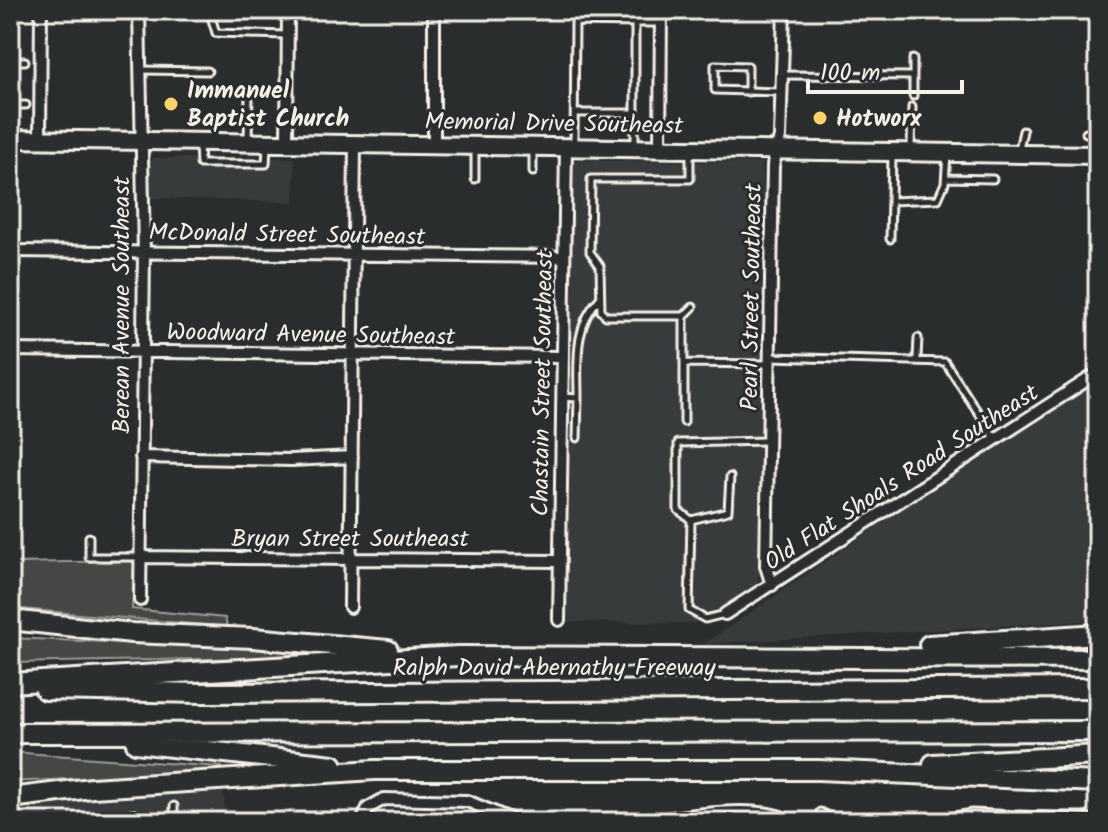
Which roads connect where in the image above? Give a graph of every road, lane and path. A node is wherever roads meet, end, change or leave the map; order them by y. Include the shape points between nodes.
1 (41, 10) edge
2 (139, 10) edge
3 (209, 10) edge
4 (288, 10) edge
5 (434, 10) edge
6 (661, 10) edge
7 (784, 10) edge
8 (635, 23) junction
9 (661, 23) junction
10 (287, 35) junction
11 (913, 59) dead end
12 (10, 61) edge
13 (25, 61) dead end
14 (138, 70) junction
15 (208, 71) dead end
16 (782, 75) junction
17 (913, 76) junction
18 (255, 90) dead end
19 (748, 92) junction
20 (781, 92) junction
21 (913, 96) dead end
22 (10, 105) edge
23 (26, 105) dead end
24 (912, 107) dead end
25 (575, 113) junction
26 (635, 113) junction
27 (1023, 131) dead end
28 (1098, 132) edge
29 (1086, 133) dead end
30 (10, 139) edge
31 (40, 139) junction
32 (140, 139) junction
33 (199, 140) junction
34 (248, 142) junction
35 (267, 142) junction
36 (287, 143) junction
37 (355, 144) junction
38 (434, 145) junction
39 (475, 146) junction
40 (533, 146) junction
41 (570, 147) junction
42 (635, 148) junction
43 (660, 148) junction
44 (690, 149) junction
45 (777, 150) junction
46 (892, 152) junction
47 (911, 152) junction
48 (947, 153) junction
49 (1019, 154) junction
50 (1098, 155) edge
51 (533, 172) dead end
52 (946, 178) junction
53 (475, 179) dead end
54 (993, 179) dead end
55 (891, 201) junction
56 (890, 239) dead end
57 (10, 251) edge
58 (144, 253) junction
59 (354, 255) junction
60 (564, 257) junction
61 (600, 297) junction
62 (693, 307) dead end
63 (684, 316) junction
64 (918, 338) dead end
65 (10, 350) edge
66 (143, 352) junction
67 (353, 355) junction
68 (563, 357) junction
69 (917, 358) junction
70 (769, 361) junction
71 (684, 363) junction
72 (1098, 373) edge
73 (562, 397) junction
74 (578, 398) junction
75 (684, 422) dead end
76 (577, 438) dead end
77 (996, 439) junction
78 (768, 441) junction
79 (141, 457) junction
80 (352, 457) junction
81 (730, 477) dead end
82 (669, 510) dead end
83 (678, 510) junction
84 (691, 520) junction
85 (89, 537) dead end
86 (140, 557) junction
87 (351, 558) junction
88 (560, 561) junction
89 (772, 585) junction
90 (140, 600) dead end
91 (350, 607) dead end
92 (725, 614) joint
93 (10, 620) edge
94 (559, 620) dead end
95 (42, 625) junction
96 (10, 630) edge
97 (1098, 634) edge
98 (833, 655) junction
99 (458, 656) junction
100 (1098, 659) edge
101 (10, 683) edge
102 (1098, 688) edge
103 (10, 690) edge
104 (1098, 731) edge
105 (10, 733) edge
106 (46, 733) junction
107 (1098, 755) edge
108 (375, 770) junction
109 (818, 770) junction
110 (1098, 782) edge
111 (10, 788) edge
112 (71, 790) junction
113 (10, 798) edge
114 (174, 806) dead end
115 (820, 812) dead end
116 (1098, 818) edge
117 (174, 822) edge
118 (362, 822) edge
119 (517, 822) edge
120 (621, 822) edge
121 (795, 822) edge
122 (840, 822) edge
123 (922, 822) edge

1 - 31 street
2 - 14 street, Berean Avenue Southeast
3 - 10 lane via 216,33
4 - 10 street
5 - 38 street
6 - 9 street
7 - 16 street, Pearl Street Southeast
8 - 9 lane
8 - 25 lane via 575,22
8 - 26 lane
9 - 43 street
10 - 36 street
11 - 17 lane
12 - 13 lane
14 - 15 lane
14 - 32 street, Berean Avenue Southeast
16 - 17 lane
16 - 20 street, Pearl Street Southeast
17 - 21 lane
18 - 34 lane via 249,94
19 - 19 lane via 715,90 715,65 748,66
19 - 20 lane
20 - 45 street, Pearl Street Southeast
22 - 23 lane
24 - 47 lane
25 - 26 lane
25 - 41 lane
26 - 42 lane
27 - 49 lane
28 - 29 lane
30 - 31 main road, Memorial Drive Southeast
31 - 32 main road, Memorial Drive Southeast
32 - 33 main road, Memorial Drive Southeast
32 - 58 street, Berean Avenue Southeast
33 - 34 main road, Memorial Drive Southeast
33 - 35 lane via 200,164 266,164
34 - 35 main road, Memorial Drive Southeast
35 - 36 main road, Memorial Drive Southeast
36 - 37 main road, Memorial Drive Southeast
37 - 38 main road, Memorial Drive Southeast
37 - 59 street
38 - 39 main road, Memorial Drive Southeast
39 - 40 main road, Memorial Drive Southeast
39 - 53 lane
40 - 41 main road, Memorial Drive Southeast
40 - 51 lane
41 - 42 main road, Memorial Drive Southeast
41 - 60 street, Chastain Street Southeast
42 - 43 main road, Memorial Drive Southeast
43 - 44 main road, Memorial Drive Southeast
44 - 45 main road, Memorial Drive Southeast
44 - 61 lane via 690,179 591,179 590,252 600,266
45 - 46 main road, Memorial Drive Southeast
45 - 70 street, Pearl Street Southeast
46 - 47 main road, Memorial Drive Southeast
46 - 55 lane
47 - 48 main road, Memorial Drive Southeast
48 - 49 main road, Memorial Drive Southeast
48 - 52 lane
49 - 50 main road, Memorial Drive Southeast
52 - 54 lane
52 - 55 lane via 938,199
55 - 56 lane
57 - 58 street, McDonald Street Southeast
58 - 59 street, McDonald Street Southeast
58 - 66 street, Berean Avenue Southeast
59 - 60 street, McDonald Street Southeast
59 - 67 street
60 - 68 street, Chastain Street Southeast
61 - 63 lane via 606,316
61 - 74 lane via 578,338
62 - 63 lane
63 - 71 lane
64 - 69 lane
65 - 66 street, Woodward Avenue Southeast
66 - 67 street, Woodward Avenue Southeast
66 - 79 street, Berean Avenue Southeast
67 - 68 street, Woodward Avenue Southeast
67 - 80 street
68 - 73 street, Chastain Street Southeast
69 - 70 lane
69 - 77 lane via 937,359 951,368
70 - 71 lane
70 - 78 street, Pearl Street Southeast
71 - 75 lane
72 - 77 street, Old Flat Shoals Road Southeast
73 - 74 lane
73 - 88 street, Chastain Street Southeast
74 - 76 lane
77 - 89 street, Old Flat Shoals Road Southeast
78 - 83 lane via 678,443
78 - 89 street, Pearl Street Southeast via 766,566
79 - 80 street
79 - 86 street, Berean Avenue Southeast
80 - 87 street
81 - 84 lane via 728,511
82 - 83 lane
83 - 84 lane
84 - 92 lane via 689,610 705,619
85 - 86 lane via 89,557
86 - 87 street, Bryan Street Southeast
86 - 90 street, Berean Avenue Southeast
87 - 88 street, Bryan Street Southeast
87 - 91 street
88 - 94 street, Chastain Street Southeast
89 - 92 street, Old Flat Shoals Road Southeast
93 - 95 highway
95 - 96 highway
95 - 99 highway
97 - 98 highway
98 - 99 highway
98 - 100 highway
99 - 101 highway
102 - 103 highway, Ralph David Abernathy Freeway
104 - 106 highway
105 - 106 highway
106 - 108 highway
107 - 109 highway
108 - 109 highway
108 - 112 highway
109 - 110 highway
111 - 112 highway
112 - 113 highway
114 - 117 lane
115 - 122 lane
116 - 123 lane via 972,813
118 - 119 street via 368,808 384,799 467,801
120 - 121 lane via 771,810

